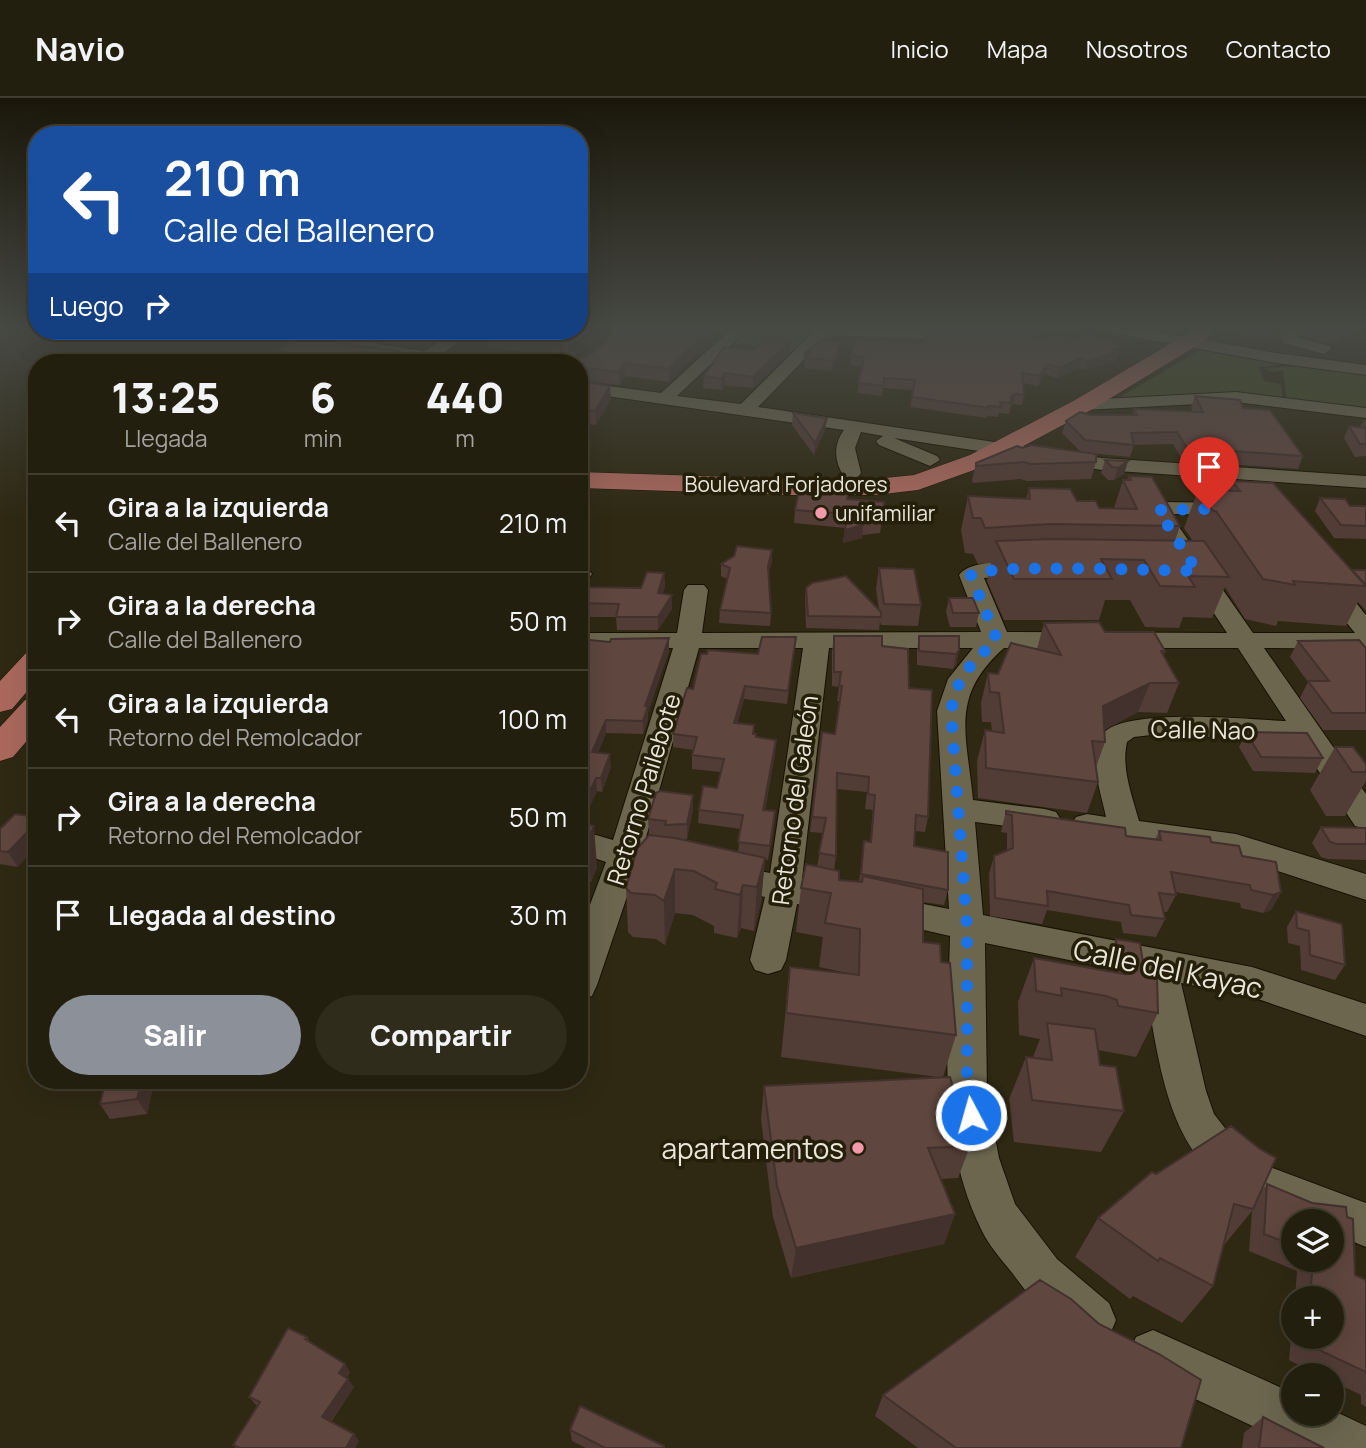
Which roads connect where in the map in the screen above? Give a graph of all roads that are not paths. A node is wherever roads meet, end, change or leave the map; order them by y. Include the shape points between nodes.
1 (628, 392) edge
2 (679, 392) edge
3 (763, 392) edge
4 (1076, 392) edge
5 (1102, 392) edge
6 (675, 396) junction
7 (750, 405) junction
8 (1083, 405) junction
9 (1366, 413) edge
10 (851, 428) junction
11 (972, 443) junction
12 (1001, 449) junction
13 (930, 460) junction
14 (588, 463) edge
15 (851, 473) junction
16 (588, 480) edge
17 (1366, 482) edge
18 (1255, 509) edge
19 (1312, 566) edge
20 (1055, 569) edge
21 (1171, 571) edge
22 (1197, 571) junction
23 (696, 590) dead end
24 (1366, 631) edge
25 (817, 639) junction
26 (997, 640) junction
27 (588, 641) edge
28 (688, 641) junction
29 (1366, 641) edge
30 (1244, 642) junction
31 (28, 670) edge
32 (0, 702) edge
33 (28, 716) edge
34 (1304, 731) junction
35 (0, 749) edge
36 (959, 809) junction
37 (1366, 818) edge
38 (1125, 830) junction
39 (588, 844) edge
40 (624, 856) junction
41 (1366, 887) edge
42 (784, 888) junction
43 (967, 928) junction
44 (588, 959) edge
45 (768, 960) dead end
46 (1159, 964) junction
47 (1366, 1020) edge
48 (1366, 1225) edge
49 (1356, 1448) edge

1 - 6 street
2 - 6 street
3 - 7 street
4 - 11 main road, Boulevard Forjadores
5 - 8 main road, Boulevard Forjadores
6 - 7 street
6 - 10 street
7 - 10 street
8 - 9 street via 1236,397
8 - 12 main road, Boulevard Forjadores
10 - 11 street
10 - 13 street
10 - 15 street via 844,449
11 - 12 street
11 - 13 main road, Boulevard Forjadores
12 - 16 main road, Boulevard Forjadores via 942,475 875,487
12 - 17 street via 1102,464
13 - 15 main road, Boulevard Forjadores
14 - 15 main road, Boulevard Forjadores
18 - 22 street via 1158,510
19 - 24 street
20 - 26 street via 983,570 971,575
21 - 22 street
22 - 30 street
23 - 28 street, Retorno Pailebote
25 - 26 street
25 - 28 street
25 - 42 street, Retorno del Galeón
26 - 30 street
26 - 36 street via 970,663 956,686 951,711
27 - 28 street
28 - 40 street, Retorno Pailebote
29 - 30 street
30 - 34 street
31 - 32 main road
33 - 35 main road
34 - 37 street
34 - 38 street, Calle Nao via 1127,729 1114,737 1110,753
36 - 38 street
36 - 43 street
38 - 41 street via 1236,846
39 - 40 street, Calle del Kayac
40 - 42 street, Calle del Kayac
40 - 44 street, Retorno Pailebote
42 - 43 street, Calle del Kayac
42 - 45 street, Retorno del Galeón
43 - 46 street, Calle del Kayac
43 - 49 street via 967,1094 978,1157 998,1217 1041,1275 1101,1328
46 - 47 street, Calle del Kayac via 1252,982
46 - 48 street via 1186,1091 1197,1124 1217,1151 1256,1182

